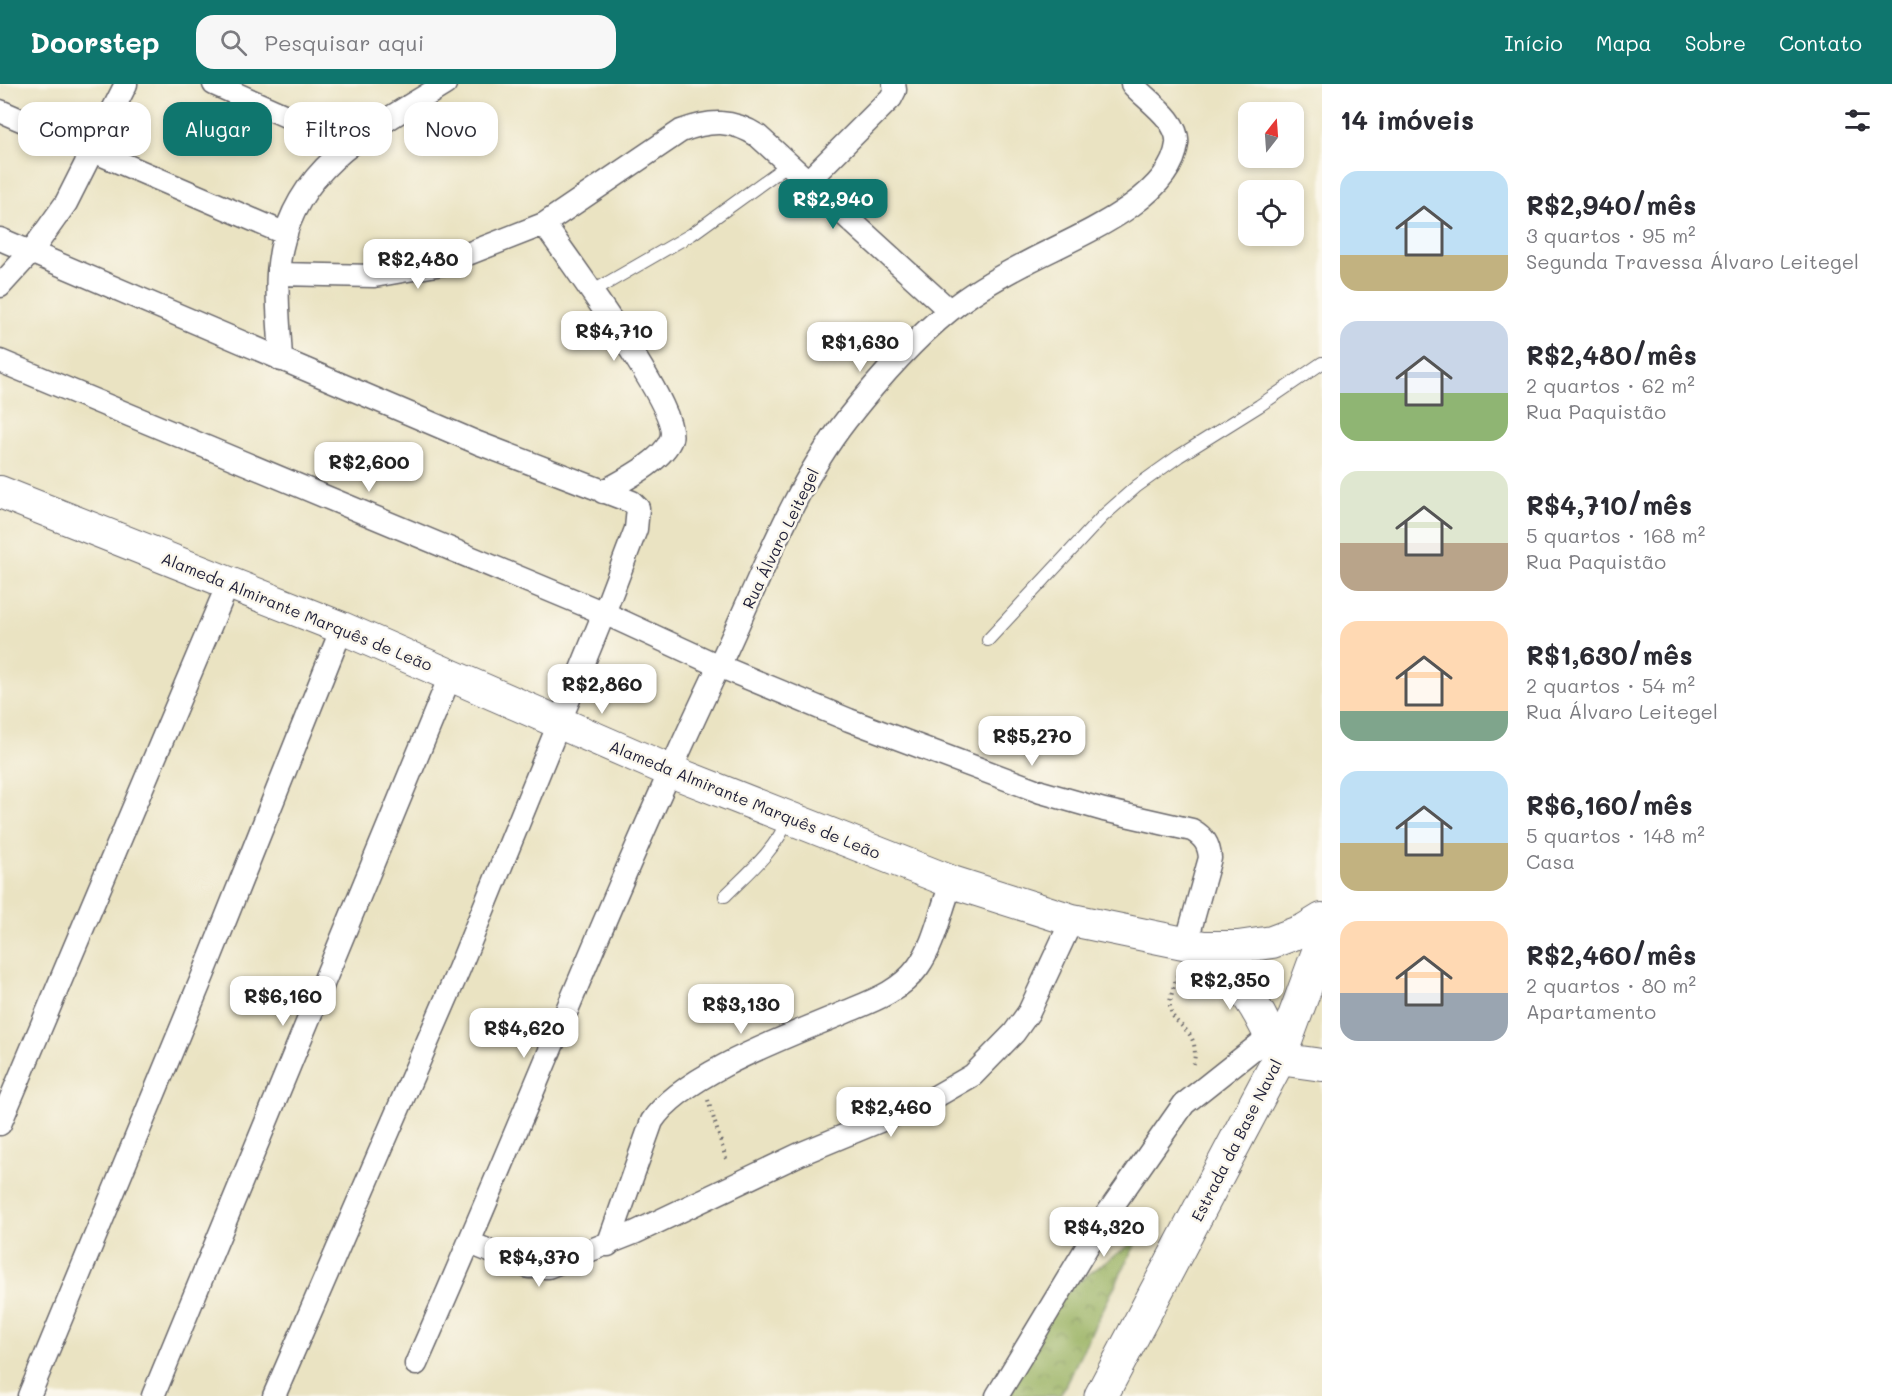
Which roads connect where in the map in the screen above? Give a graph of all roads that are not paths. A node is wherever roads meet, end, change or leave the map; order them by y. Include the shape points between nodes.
1 (126, 84) edge
2 (214, 84) edge
3 (445, 84) edge
4 (894, 84) edge
5 (1132, 84) edge
6 (117, 102) edge
7 (0, 111) edge
8 (284, 115) edge
9 (392, 117) edge
10 (18, 119) edge
11 (90, 156) edge
12 (105, 156) edge
13 (335, 156) edge
14 (790, 163) junction
15 (809, 180) junction
16 (544, 224) junction
17 (286, 234) junction
18 (0, 239) edge
19 (31, 252) junction
20 (278, 274) junction
21 (0, 286) edge
22 (590, 293) junction
23 (949, 310) junction
24 (281, 360) junction
25 (0, 361) edge
26 (1322, 363) edge
27 (0, 492) edge
28 (603, 492) junction
29 (228, 584) junction
30 (604, 613) junction
31 (342, 628) junction
32 (988, 640) dead end
33 (719, 666) junction
34 (451, 674) junction
35 (557, 723) junction
36 (669, 770) junction
37 (789, 818) junction
38 (951, 882) junction
39 (725, 896) dead end
40 (1322, 919) edge
41 (1072, 920) junction
42 (1322, 942) edge
43 (1194, 945) junction
44 (1275, 1047) junction
45 (1322, 1065) edge
46 (0, 1124) edge
47 (470, 1244) junction
48 (608, 1245) junction
49 (416, 1364) dead end
50 (29, 1396) edge
51 (153, 1396) edge
52 (274, 1396) edge
53 (997, 1396) edge
54 (1101, 1396) edge

1 - 6 street
2 - 8 street
3 - 9 street
4 - 15 street via 891,98
5 - 23 street, Rua Álvaro Leitegel via 1173,125 1177,135 1175,151 1148,194 1122,214 1013,270
7 - 10 street
11 - 19 street via 66,203
12 - 17 street
13 - 17 street via 304,190
14 - 15 street
14 - 16 street via 758,136 734,123 698,124 681,131
14 - 22 lane via 692,234
15 - 23 street
16 - 20 street via 442,264 398,274
16 - 22 street
17 - 20 street
18 - 19 street
19 - 21 street
19 - 24 street
20 - 24 street
22 - 28 street via 641,366 668,415 672,435 649,464
23 - 33 street, Rua Álvaro Leitegel via 846,420 810,474
24 - 28 street
25 - 30 street
26 - 32 lane via 1137,486 1103,516
27 - 29 main road, Alameda Almirante Marquês de Leão
28 - 30 street via 636,504 639,514
29 - 31 main road, Alameda Almirante Marquês de Leão
29 - 46 street
30 - 33 street
30 - 35 street
31 - 34 main road, Alameda Almirante Marquês de Leão
31 - 50 street
33 - 36 street, Rua Álvaro Leitegel
33 - 43 street via 1041,792 1192,830 1209,847 1210,858
34 - 35 main road, Alameda Almirante Marquês de Leão
34 - 51 street
35 - 36 main road, Alameda Almirante Marquês de Leão
35 - 52 street via 459,969
36 - 37 main road, Alameda Almirante Marquês de Leão
36 - 47 street, Rua Álvaro Leitegel via 598,931
37 - 38 main road, Alameda Almirante Marquês de Leão
37 - 39 lane via 770,852
38 - 41 main road, Alameda Almirante Marquês de Leão
38 - 48 street via 927,951 918,968 901,985 702,1079 671,1101 652,1121
40 - 43 main road, Alameda Almirante Marquês de Leão via 1272,942 1238,947
41 - 43 main road, Alameda Almirante Marquês de Leão
41 - 48 street via 1029,1012 973,1075 928,1101 800,1154
42 - 44 main road, Estrada da Base Naval
43 - 44 main road via 1220,962 1250,996
44 - 45 main road
44 - 53 street via 1184,1104 1107,1214
44 - 54 main road, Estrada da Base Naval
47 - 48 street via 534,1268 562,1263
47 - 49 street, Rua Álvaro Leitegel

